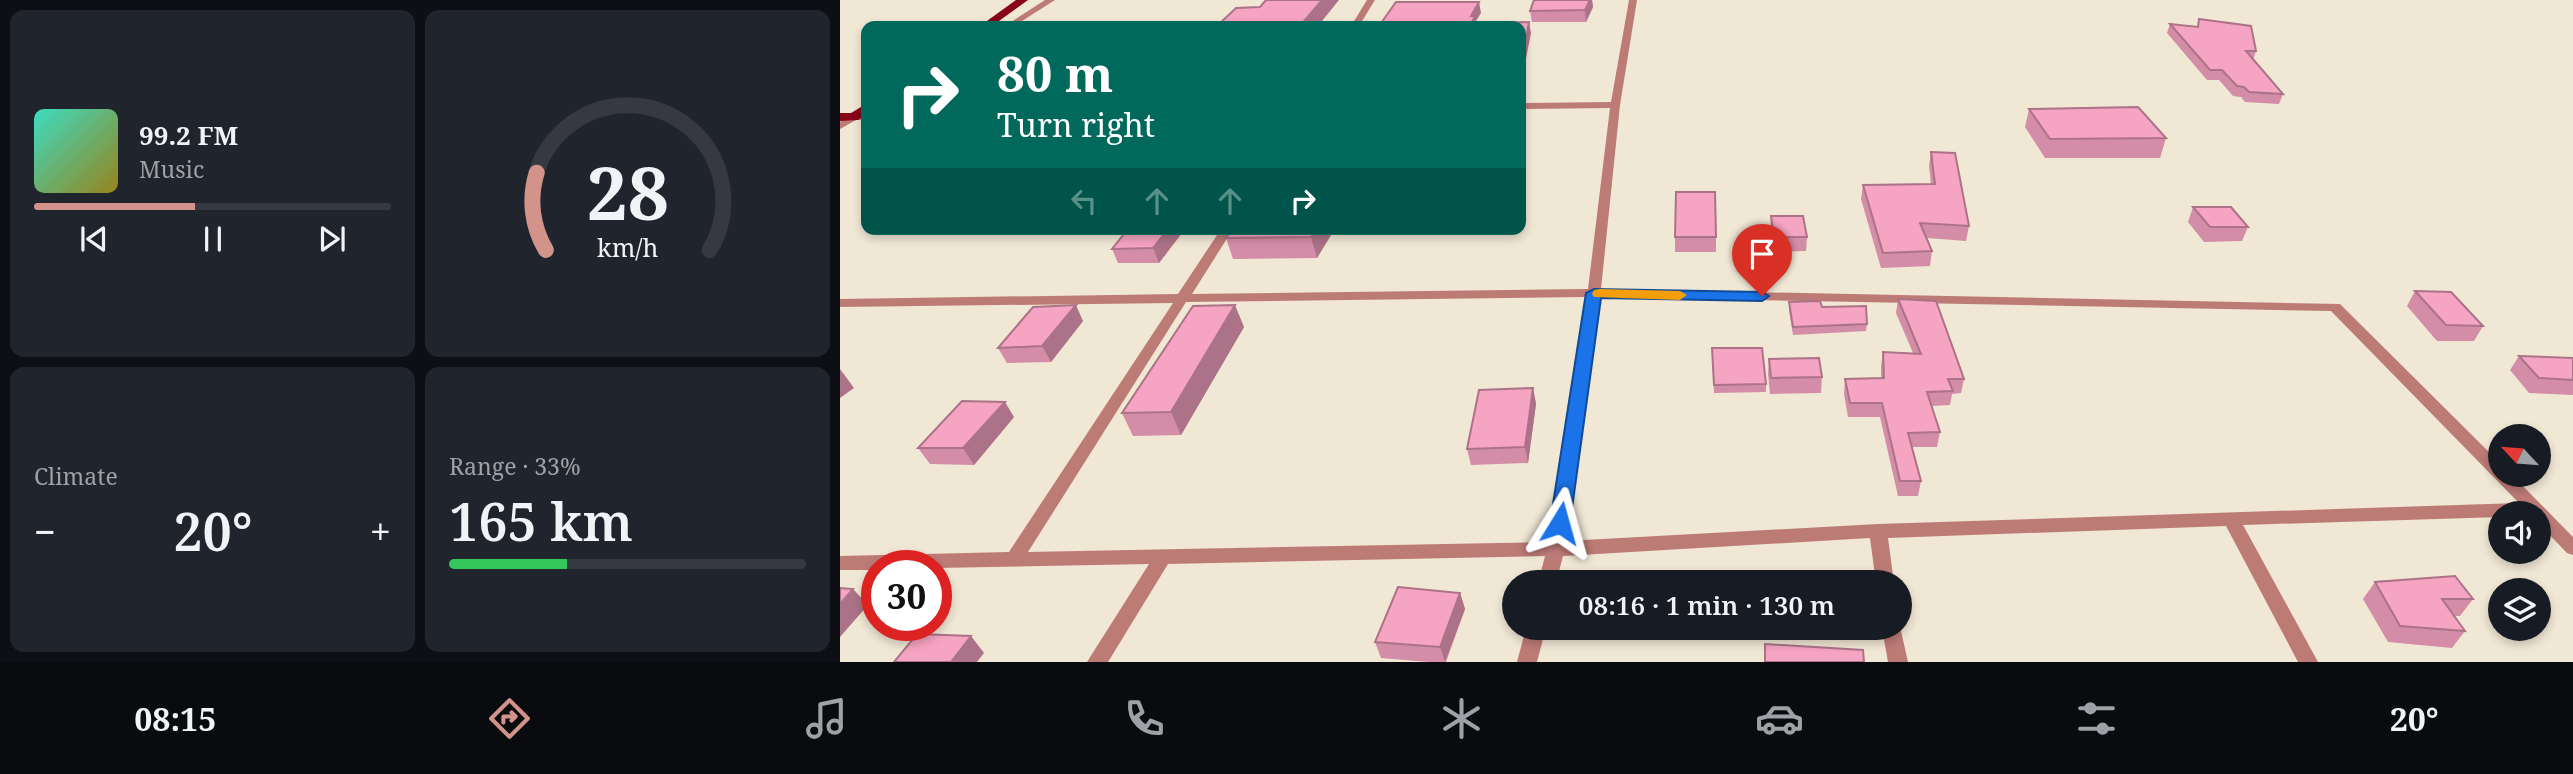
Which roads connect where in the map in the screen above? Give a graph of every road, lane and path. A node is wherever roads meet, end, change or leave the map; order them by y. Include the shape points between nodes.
1 (1023, 0) edge
2 (1051, 0) edge
3 (1371, 0) edge
4 (1633, 0) edge
5 (992, 21) edge
6 (1017, 21) edge
7 (1357, 21) edge
8 (1615, 105) junction
9 (1526, 106) edge
10 (840, 117) edge
11 (860, 117) edge
12 (840, 126) edge
13 (1223, 235) edge
14 (1594, 293) junction
15 (1182, 300) junction
16 (840, 303) edge
17 (2528, 501) edge
18 (2488, 512) edge
19 (2231, 519) junction
20 (2551, 525) edge
21 (1878, 531) junction
22 (2573, 548) edge
23 (1556, 549) junction
24 (1163, 557) junction
25 (1014, 559) junction
26 (840, 563) edge
27 (1550, 570) edge
28 (1883, 570) edge
29 (1533, 640) edge
30 (1894, 640) edge
31 (1097, 662) edge
32 (1527, 662) edge
33 (1898, 662) edge
34 (2308, 662) edge

1 - 5 main road
2 - 6 street
3 - 7 street
4 - 8 street
8 - 9 street
8 - 14 street
10 - 11 main road
11 - 12 street
13 - 15 street
14 - 15 street
14 - 17 street via 2335,307
14 - 23 street
15 - 16 street
15 - 25 street
18 - 19 street
19 - 21 street
19 - 34 street
20 - 22 street
21 - 23 street
21 - 28 street
23 - 24 street
23 - 27 street
24 - 25 street
24 - 31 street
25 - 26 street
29 - 32 street
30 - 33 street

